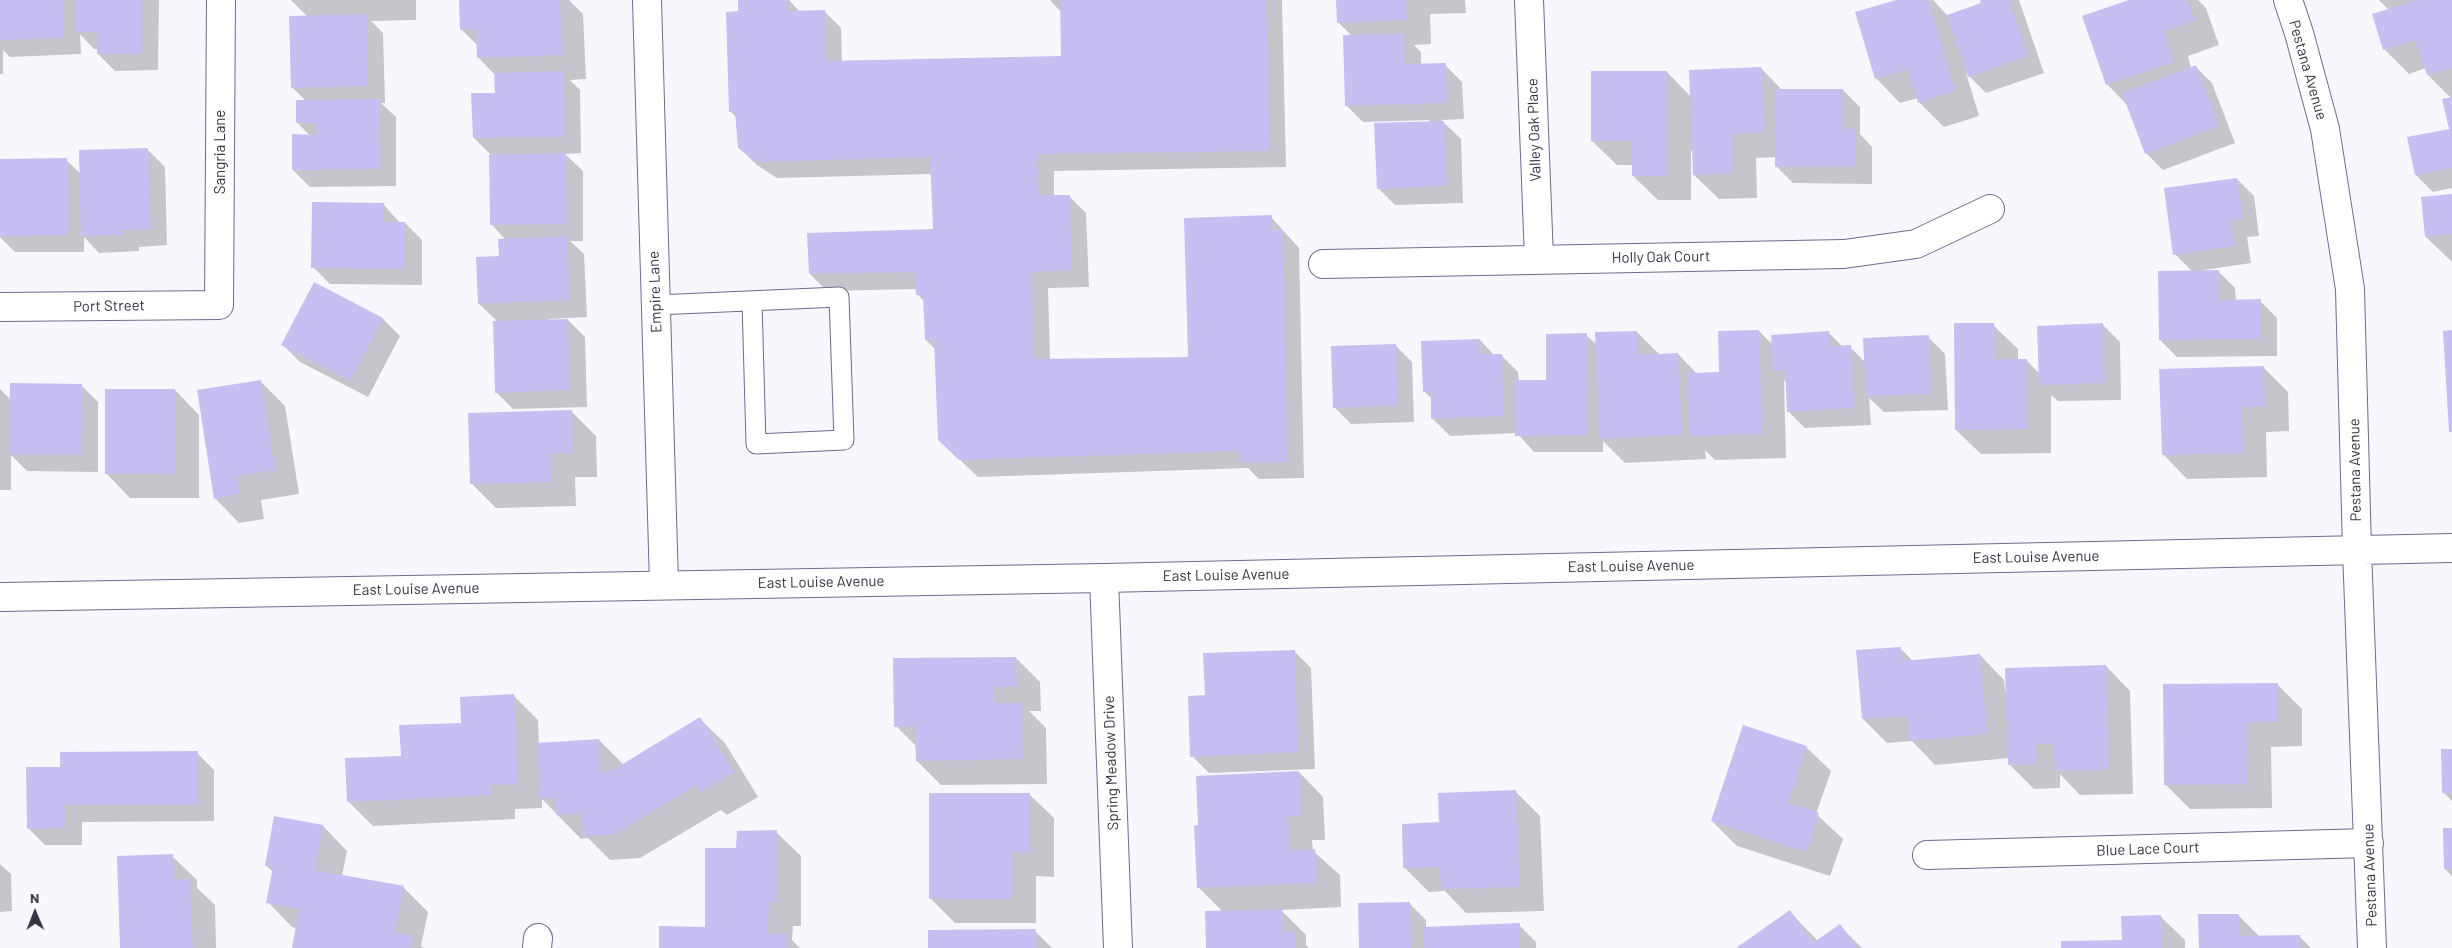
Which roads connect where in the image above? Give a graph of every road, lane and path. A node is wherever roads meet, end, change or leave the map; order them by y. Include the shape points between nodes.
1 (221, 0) edge
2 (647, 0) edge
3 (1529, 0) edge
4 (2288, 0) edge
5 (1990, 209) dead end
6 (1539, 259) junction
7 (1323, 264) dead end
8 (752, 301) junction
9 (219, 305) joint
10 (656, 305) junction
11 (0, 307) edge
12 (2452, 548) edge
13 (2357, 550) junction
14 (1104, 578) junction
15 (664, 584) junction
16 (0, 597) edge
17 (2369, 843) junction
18 (1927, 854) dead end
19 (1118, 948) edge
20 (2372, 948) edge

1 - 9 street, Sangria Lane
2 - 10 street, Empire Lane
3 - 6 street, Valley Oak Place
4 - 13 street, Pestana Avenue via 2325,129 2350,289
5 - 6 street, Holly Oak Court via 1916,244 1844,254
6 - 7 street, Holly Oak Court
8 - 8 lane via 839,297 844,440 756,444
8 - 10 lane
9 - 11 street, Port Street
10 - 15 street, Empire Lane
12 - 13 street, East Louise Avenue
13 - 14 street, East Louise Avenue
13 - 17 street, Pestana Avenue
14 - 15 street, East Louise Avenue
14 - 19 street, Spring Meadow Drive
15 - 16 street, East Louise Avenue
17 - 18 street, Blue Lace Court
17 - 20 street, Pestana Avenue

